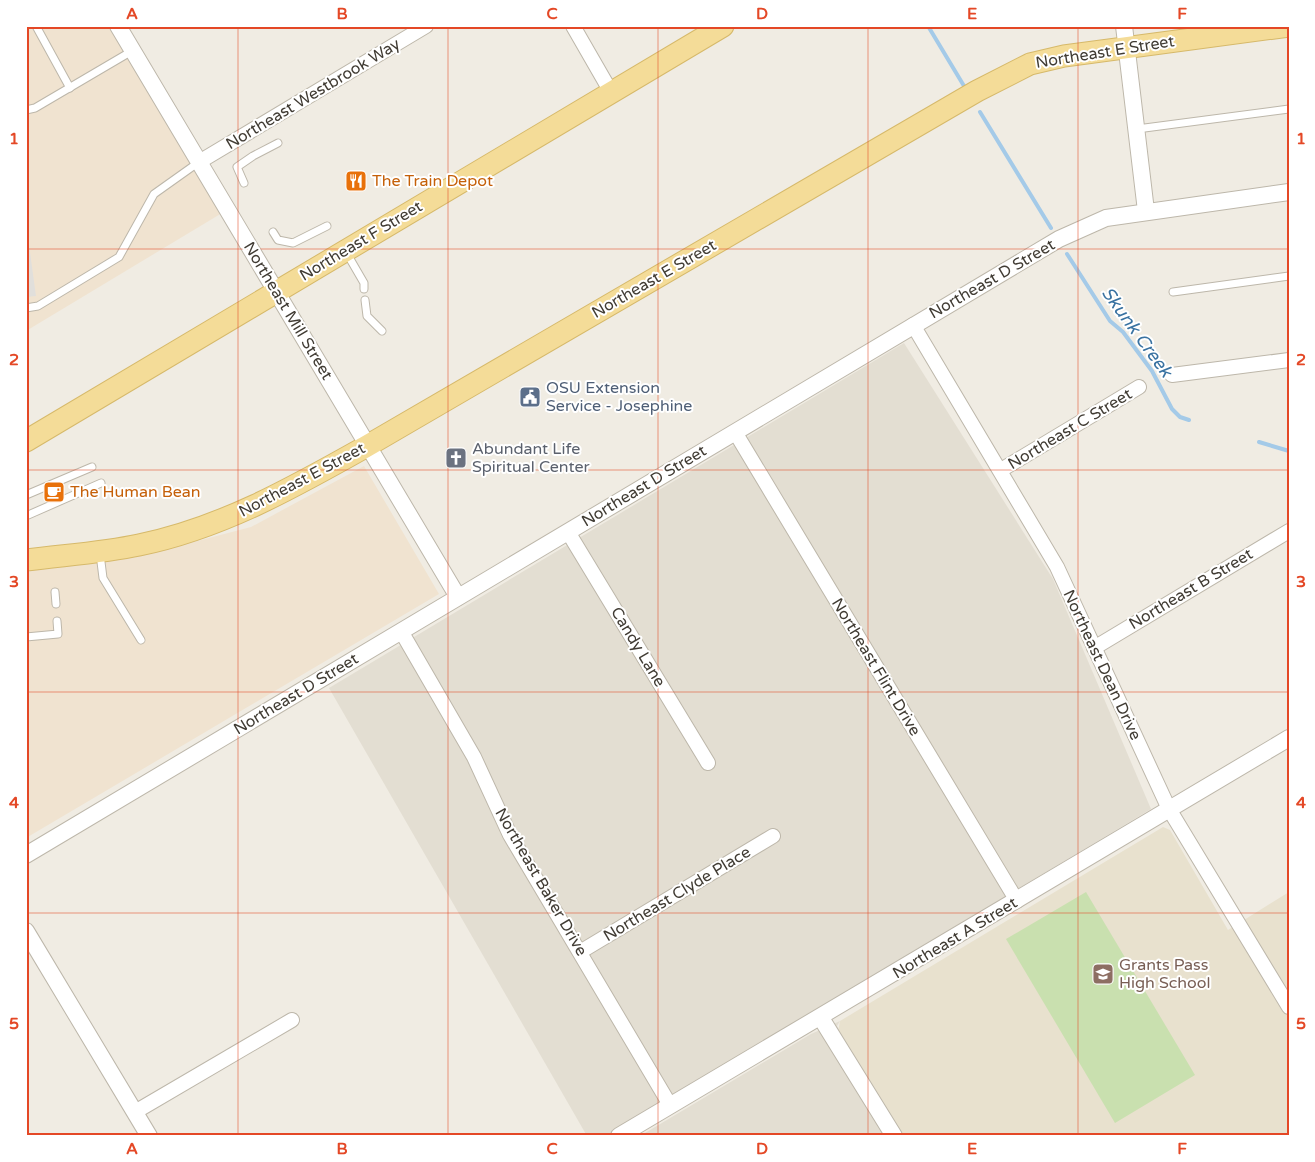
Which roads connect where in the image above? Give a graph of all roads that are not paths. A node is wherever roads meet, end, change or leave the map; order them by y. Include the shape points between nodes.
1 (36, 26) edge
2 (118, 26) edge
3 (426, 26) edge
4 (573, 26) edge
5 (722, 26) edge
6 (1124, 26) edge
7 (1289, 26) edge
8 (1127, 47) junction
9 (133, 51) junction
10 (70, 88) junction
11 (611, 92) junction
12 (1289, 109) edge
13 (26, 110) edge
14 (1137, 128) junction
15 (278, 143) dead end
16 (199, 162) junction
17 (244, 183) dead end
18 (1289, 192) edge
19 (1146, 211) junction
20 (328, 226) dead end
21 (273, 232) dead end
22 (345, 251) junction
23 (1289, 276) edge
24 (364, 289) dead end
25 (277, 291) junction
26 (1173, 292) dead end
27 (365, 300) dead end
28 (26, 308) edge
29 (913, 325) junction
30 (382, 331) dead end
31 (1289, 360) edge
32 (1172, 375) dead end
33 (1140, 387) dead end
34 (734, 432) junction
35 (26, 441) edge
36 (367, 446) junction
37 (92, 467) dead end
38 (1000, 470) junction
39 (102, 482) dead end
40 (26, 495) edge
41 (26, 516) edge
42 (1289, 531) edge
43 (568, 532) junction
44 (100, 551) junction
45 (26, 560) edge
46 (55, 592) dead end
47 (458, 597) junction
48 (56, 604) dead end
49 (57, 621) dead end
50 (401, 631) junction
51 (26, 636) edge
52 (141, 640) dead end
53 (1094, 648) junction
54 (1289, 738) edge
55 (708, 763) dead end
56 (1169, 809) junction
57 (773, 836) dead end
58 (26, 855) edge
59 (1017, 901) junction
60 (28, 938) edge
61 (580, 952) junction
62 (1288, 1008) edge
63 (821, 1018) junction
64 (292, 1020) dead end
65 (670, 1105) junction
66 (135, 1112) junction
67 (149, 1136) edge
68 (619, 1136) edge
69 (894, 1136) edge

1 - 10 lane
2 - 9 street, Northeast Mill Street
3 - 16 street, Northeast Westbrook Way
4 - 11 street
5 - 11 main road, Northeast F Street via 699,36
6 - 8 street
7 - 8 main road, Northeast E Street
8 - 14 street
8 - 36 main road, Northeast E Street via 1030,64 1008,74
9 - 10 lane
9 - 16 street, Northeast Mill Street
10 - 13 lane
11 - 22 main road, Northeast F Street
12 - 14 lane
14 - 19 street
15 - 17 lane via 237,167
16 - 25 street, Northeast Mill Street
16 - 28 lane via 154,194 119,257 38,306
18 - 19 street, Northeast D Street
19 - 29 street, Northeast D Street via 1106,218 1059,239
20 - 21 lane via 293,243 278,240
22 - 24 lane via 364,283
22 - 25 main road, Northeast F Street
23 - 26 lane
25 - 35 main road, Northeast F Street
25 - 36 street, Northeast Mill Street
27 - 30 lane via 367,316
29 - 34 street, Northeast D Street
29 - 38 street, Northeast Dean Drive
31 - 32 street
33 - 38 street, Northeast C Street
34 - 43 street, Northeast D Street
34 - 59 street, Northeast Flint Drive
36 - 44 main road, Northeast E Street via 273,498 206,527 138,546
36 - 47 street, Northeast Mill Street
37 - 40 lane
38 - 53 street, Northeast Dean Drive via 1058,567
39 - 41 lane
42 - 53 street, Northeast B Street
43 - 47 street, Northeast D Street
43 - 55 street, Candy Lane
44 - 45 main road, Northeast E Street
44 - 52 lane via 104,578
46 - 48 lane
47 - 50 street, Northeast D Street
49 - 51 lane via 58,634
50 - 58 street, Northeast D Street
50 - 61 street, Northeast Baker Drive via 457,725 510,835
53 - 56 street, Northeast Dean Drive
54 - 56 street, Northeast A Street
56 - 59 street, Northeast A Street
56 - 62 street, Northeast Dean Drive
57 - 61 street, Northeast Clyde Place
59 - 63 street, Northeast A Street
60 - 66 street
61 - 65 street, Northeast Baker Drive
63 - 65 street, Northeast A Street
63 - 69 street
64 - 66 street
65 - 68 street, Northeast A Street
66 - 67 street

